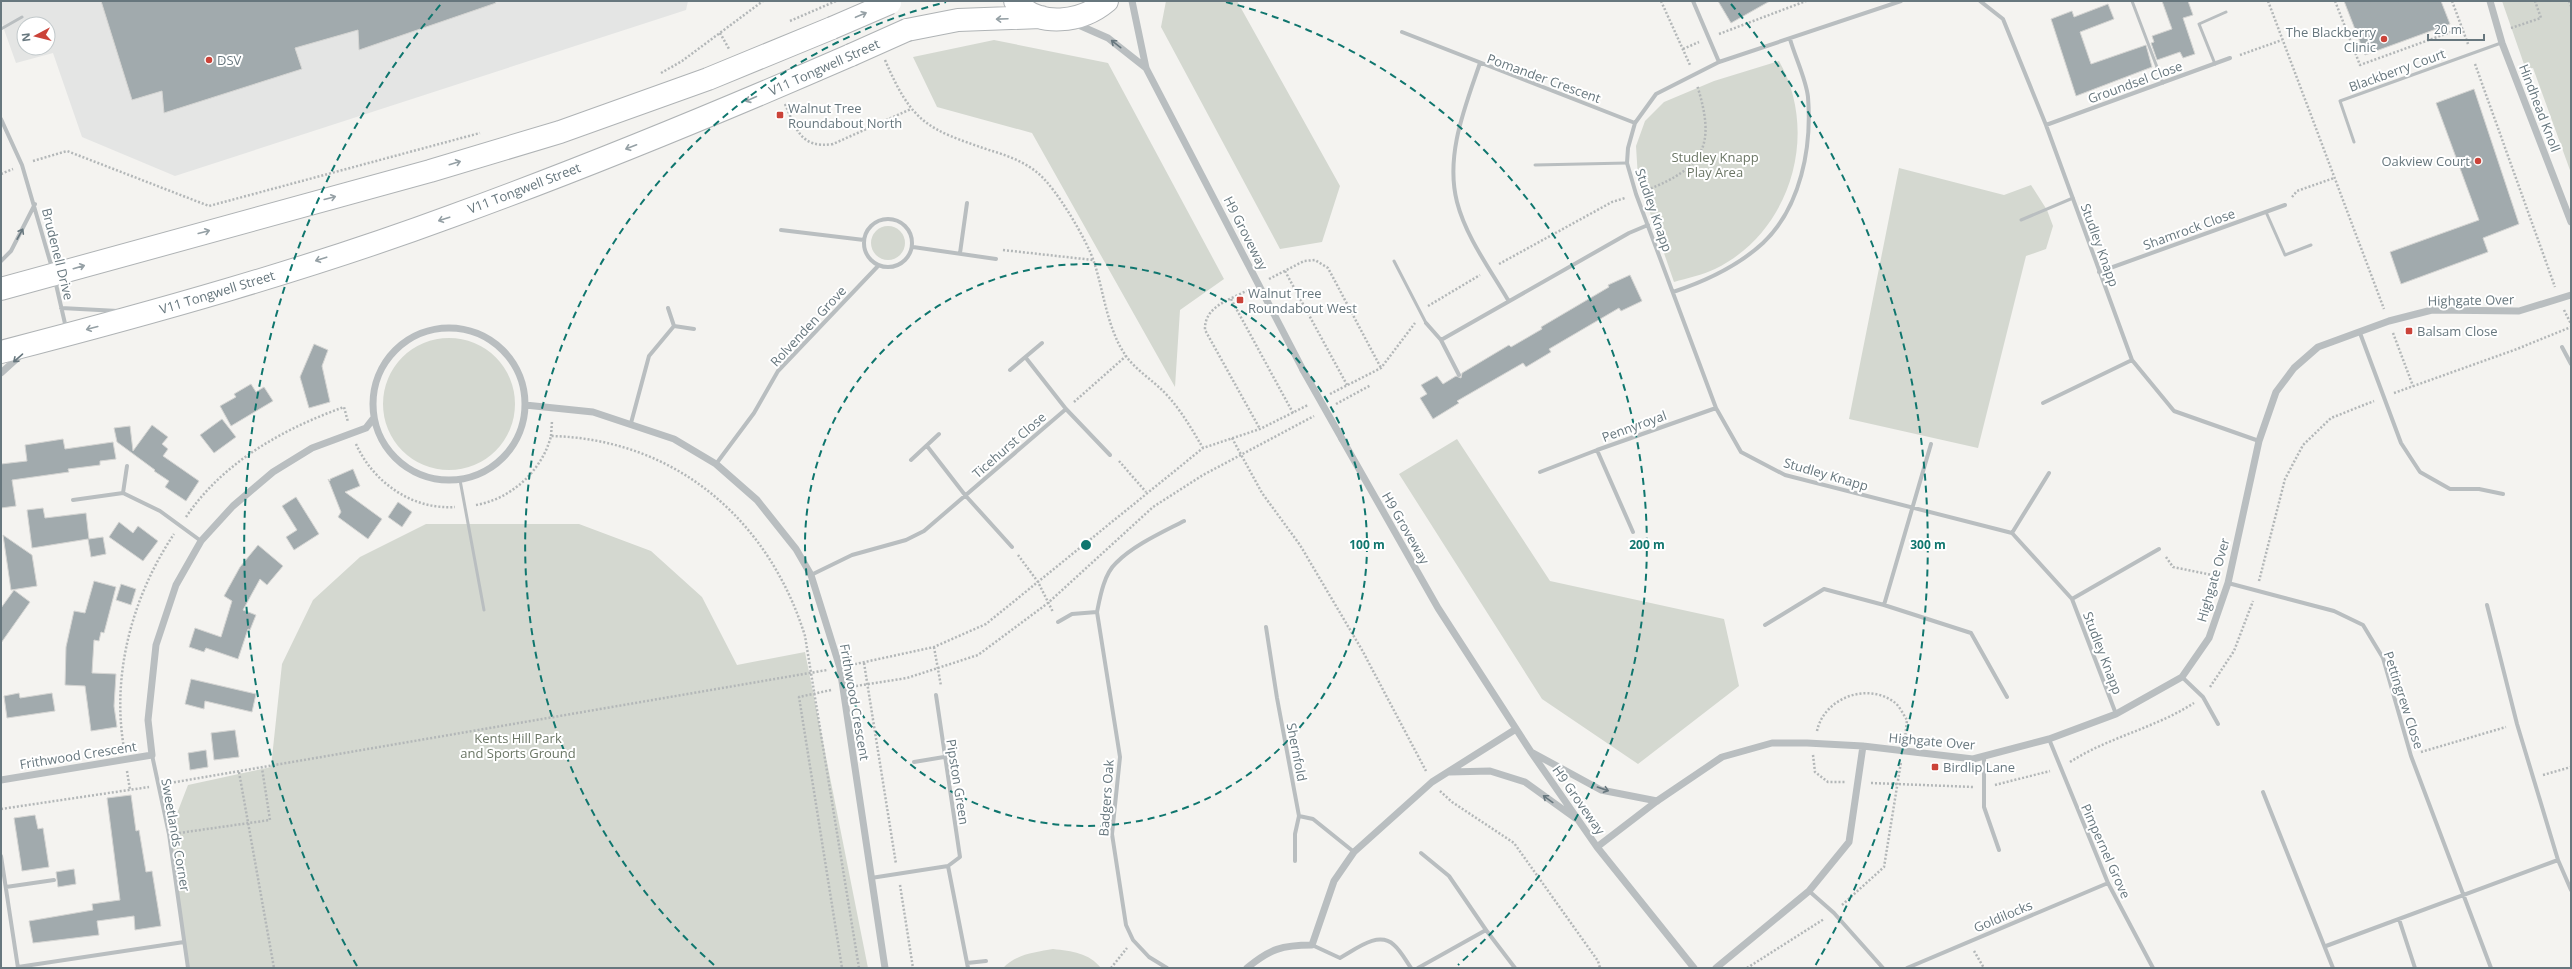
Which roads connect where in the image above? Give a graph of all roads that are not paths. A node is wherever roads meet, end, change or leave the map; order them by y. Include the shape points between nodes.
1 (1015, 1) edge
2 (1107, 1) edge
3 (1132, 1) edge
4 (1693, 1) edge
5 (1901, 1) edge
6 (2132, 1) edge
7 (2490, 1) edge
8 (892, 2) edge
9 (1983, 2) edge
10 (1888, 3) edge
11 (2226, 12) dead end
12 (1040, 17) junction
13 (16, 20) edge
14 (1068, 20) junction
15 (1, 28) edge
16 (1402, 32) dead end
17 (1790, 39) junction
18 (2502, 43) junction
19 (2230, 58) road end
20 (1719, 62) junction
21 (1480, 63) junction
22 (2215, 64) junction
23 (1146, 68) junction
24 (2163, 82) junction
25 (1, 119) edge
26 (1635, 123) junction
27 (2046, 125) junction
28 (2354, 142) dead end
29 (1627, 163) junction
30 (1535, 166) dead end
31 (2073, 198) junction
32 (966, 203) dead end
33 (35, 204) junction
34 (2285, 205) road end
35 (2266, 212) junction
36 (2021, 220) dead end
37 (2571, 222) edge
38 (1648, 225) junction
39 (781, 230) dead end
40 (864, 240) junction
41 (2311, 245) dead end
42 (913, 247) junction
43 (960, 253) junction
44 (996, 259) dead end
45 (1, 261) edge
46 (1394, 261) dead end
47 (878, 266) junction
48 (2099, 272) junction
49 (54, 274) junction
50 (1, 289) edge
51 (1673, 292) junction
52 (2571, 295) edge
53 (1508, 300) junction
54 (61, 308) junction
55 (668, 308) dead end
56 (127, 311) dead end
57 (134, 311) dead end
58 (157, 311) junction
59 (1426, 323) joint
60 (674, 326) junction
61 (694, 329) dead end
62 (2360, 333) junction
63 (67, 335) junction
64 (1441, 340) junction
65 (1042, 343) dead end
66 (34, 344) junction
67 (2562, 348) dead end
68 (1, 352) edge
69 (1026, 358) junction
70 (2132, 360) junction
71 (2571, 364) edge
72 (1010, 370) dead end
73 (1, 373) edge
74 (1459, 375) dead end
75 (2043, 403) dead end
76 (526, 405) junction
77 (1716, 408) junction
78 (1066, 409) junction
79 (374, 419) junction
80 (631, 423) junction
81 (939, 434) dead end
82 (2259, 442) junction
83 (1931, 444) dead end
84 (927, 446) junction
85 (1597, 450) junction
86 (1110, 455) road end
87 (911, 460) dead end
88 (716, 464) junction
89 (127, 466) dead end
90 (1540, 472) dead end
91 (2049, 473) dead end
92 (460, 480) junction
93 (123, 493) junction
94 (2503, 494) dead end
95 (965, 495) junction
96 (73, 500) dead end
97 (1914, 508) junction
98 (1184, 521) dead end
99 (1633, 532) dead end
100 (2012, 532) junction
101 (201, 540) junction
102 (1012, 547) road end
103 (2159, 549) road end
104 (811, 575) junction
105 (2228, 581) junction
106 (2072, 599) junction
107 (1884, 605) junction
108 (2487, 605) dead end
109 (484, 610) dead end
110 (1098, 612) junction
111 (1058, 622) road end
112 (1765, 625) dead end
113 (1266, 627) dead end
114 (2182, 677) junction
115 (936, 695) road end
116 (2008, 697) dead end
117 (2116, 714) junction
118 (2218, 724) dead end
119 (1516, 729) junction
120 (2049, 739) junction
121 (1862, 746) junction
122 (1531, 752) junction
123 (152, 755) junction
124 (1984, 756) junction
125 (944, 757) junction
126 (914, 762) dead end
127 (1449, 772) junction
128 (1, 780) edge
129 (2263, 792) dead end
130 (1657, 801) junction
131 (1299, 816) junction
132 (1580, 822) junction
133 (1597, 847) junction
134 (2000, 850) dead end
135 (1354, 852) junction
136 (1421, 853) dead end
137 (1, 856) edge
138 (2558, 860) junction
139 (1294, 861) dead end
140 (948, 866) junction
141 (871, 878) junction
142 (54, 880) dead end
143 (2108, 883) junction
144 (6, 887) junction
145 (2571, 890) edge
146 (1809, 891) junction
147 (2462, 894) junction
148 (2399, 919) junction
149 (1486, 930) junction
150 (184, 942) junction
151 (1312, 945) junction
152 (2326, 946) junction
153 (986, 961) dead end
154 (968, 966) edge
155 (18, 968) edge
156 (188, 968) edge
157 (885, 968) edge
158 (1167, 968) edge
159 (1247, 968) edge
160 (1411, 968) edge
161 (1418, 968) edge
162 (1515, 968) edge
163 (1694, 968) edge
164 (1716, 968) edge
165 (1883, 968) edge
166 (1907, 968) edge
167 (2153, 968) edge
168 (2333, 968) edge
169 (2415, 968) edge
170 (2491, 968) edge

1 - 12 highway via 1019,6
2 - 14 highway via 1094,12
3 - 23 street, H9 Groveway
4 - 20 street
5 - 10 street, Studley Knapp
6 - 24 lane
7 - 18 street, Hindhead Knoll
49 -> 8 highway, bridge via 430,171 560,132 708,79
9 - 27 street, Studley Knapp via 2003,19
10 - 17 street, Studley Knapp
11 - 22 lane via 2199,24
12 - 14 highway
12 -> 58 highway, V11 Tongwell Street, bridge via 958,20 907,30 710,116 450,217
13 - 15 lane
23 -> 14 street, H9 Groveway via 1108,38
16 - 21 street
17 - 20 street, Studley Knapp
17 - 51 street via 1808,96 1807,141 1801,180 1785,214 1764,243 1732,266 1704,281
18 - 28 lane, Blackberry Court via 2340,101
18 - 37 street, Hindhead Knoll
19 - 22 street, Groundsel Close
20 - 26 street, Studley Knapp via 1656,94
21 - 26 street, Pomander Crescent
21 - 53 street, Pomander Crescent via 1455,144 1457,202 1468,232
22 - 24 street, Groundsel Close
23 - 119 street, H9 Groveway, bridge via 1342,440 1438,608
24 - 27 street, Groundsel Close
25 - 33 street, Brudenell Drive via 22,165
26 - 29 street, Studley Knapp
27 - 31 street, Studley Knapp
29 - 30 lane
29 - 38 street, Studley Knapp
31 - 36 lane
31 - 48 street, Studley Knapp
32 - 43 street
45 -> 33 street, Brudenell Drive via 11,251
33 - 49 street, Brudenell Drive
34 - 35 street, Shamrock Close
35 - 41 lane via 2285,255
35 - 48 street, Shamrock Close
38 - 51 street, Studley Knapp
38 - 53 street
39 - 40 street
40 - 42 street via 866,233 877,222 892,219 905,225 910,232
40 - 47 street via 867,255
42 - 43 street
42 - 47 street via 911,254 900,265 893,268
43 - 44 street
46 - 59 lane
47 - 88 street, Rolvenden Grove via 778,371 754,413
48 - 70 street, Studley Knapp
49 - 50 highway
49 - 54 street, Brudenell Drive
51 - 77 street, Studley Knapp
52 - 62 street, Highgate Over via 2519,311 2432,310 2389,321
53 - 64 street
54 - 56 street, Brudenell Drive
54 - 63 street, Brudenell Drive
55 - 60 street
57 - 58 street
58 -> 63 highway, V11 Tongwell Street
59 - 64 street
60 - 61 street
60 - 80 street via 649,356
62 - 82 street, Highgate Over via 2318,347 2294,368 2276,392
62 - 94 street via 2402,443 2420,472 2450,488 2479,489
63 - 66 highway, V11 Tongwell Street
64 - 74 street
65 - 69 street
66 - 68 highway, V11 Tongwell Street
66 -> 73 street
67 - 71 street
69 - 72 street
69 - 78 street
70 - 75 street
70 - 82 street, Studley Knapp via 2174,411
76 - 79 street via 522,379 510,357 491,339 467,329 441,327 416,334 395,348 380,369 372,394
76 - 80 street, Frithwood Crescent via 593,412
76 - 92 street via 522,426 513,446 499,462 481,473
77 - 85 street, Pennyroyal
77 - 97 street, Studley Knapp via 1741,452 1785,475
78 - 86 street
78 - 95 street, Ticehurst Close
79 - 92 street via 380,439 395,459 412,471 435,479
79 - 101 street, Frithwood Crescent via 366,428 312,448 273,472 233,506
80 - 88 street, Frithwood Crescent via 674,439
81 - 84 street
82 - 105 street, Highgate Over
83 - 97 street
84 - 87 street
84 - 95 street, Ticehurst Close
85 - 90 street
85 - 99 street, Pennyroyal
88 - 104 street, Frithwood Crescent via 757,500 796,549
89 - 93 street
91 - 100 street
92 - 109 lane
93 - 96 street
93 - 101 street via 160,511
95 - 102 street, Ticehurst Close
95 - 104 street, Ticehurst Close via 924,531 906,540 852,555
97 - 100 street, Studley Knapp
97 - 107 street
98 - 110 street, Badgers Oak via 1152,538 1115,564 1101,593
100 - 106 street, Studley Knapp
101 - 123 street, Frithwood Crescent via 176,585 156,645 148,720
103 - 106 street, Studley Knapp
104 - 141 street, Frithwood Crescent via 827,620 843,688
105 - 114 street, Highgate Over via 2209,638
105 - 147 street, Pettingrew Close via 2334,611 2363,625 2383,658 2411,756
106 - 117 street, Studley Knapp
107 - 112 street via 1824,589
107 - 116 street via 1971,633
108 - 138 street via 2517,724
110 - 111 street via 1072,614
110 - 158 street, Badgers Oak via 1120,757 1112,834 1126,925 1133,940 1149,958
113 - 131 street, Shernfold
114 - 117 street, Highgate Over
114 - 118 street via 2203,697
115 - 125 street, Pipston Green
117 - 120 street, Highgate Over
119 - 122 street, H9 Groveway
119 - 127 street
120 - 124 street, Highgate Over
120 - 143 street, Pimpernel Grove
121 - 124 street, Highgate Over via 1974,759
121 - 130 street, Highgate Over via 1772,743 1722,757
121 - 146 street via 1849,842
122 -> 130 street via 1601,790
122 - 132 street, H9 Groveway
123 - 128 street, Frithwood Crescent
123 - 150 street, Sweetlands Corner via 169,834
124 - 134 street via 1984,807
125 - 126 street
125 - 140 street, Pipston Green via 960,857
132 -> 127 street via 1525,782 1490,771
127 - 135 street via 1432,782
129 - 152 street
130 - 133 street, Highgate Over
131 - 135 street via 1313,819
131 - 139 street
132 - 133 street, H9 Groveway
133 - 163 street, H9 Groveway
135 - 151 street via 1334,881
136 - 149 street via 1448,876
137 - 144 street
138 - 145 street
138 - 147 street
140 - 141 street
140 - 154 street
141 - 157 street, Frithwood Crescent
142 - 144 street
143 - 166 street, Goldilocks
143 - 167 street, Pimpernel Grove
144 - 155 street
146 - 164 street
146 - 165 street via 1834,913
147 - 148 street
147 - 170 street, Pettingrew Close
148 - 152 street
148 - 169 street
149 - 161 street
149 - 162 street
150 - 155 street
150 - 156 street, Sweetlands Corner
151 - 159 street via 1287,945 1265,954
151 - 160 street via 1340,958 1367,941 1382,939 1394,944
152 - 168 street
153 - 154 street

